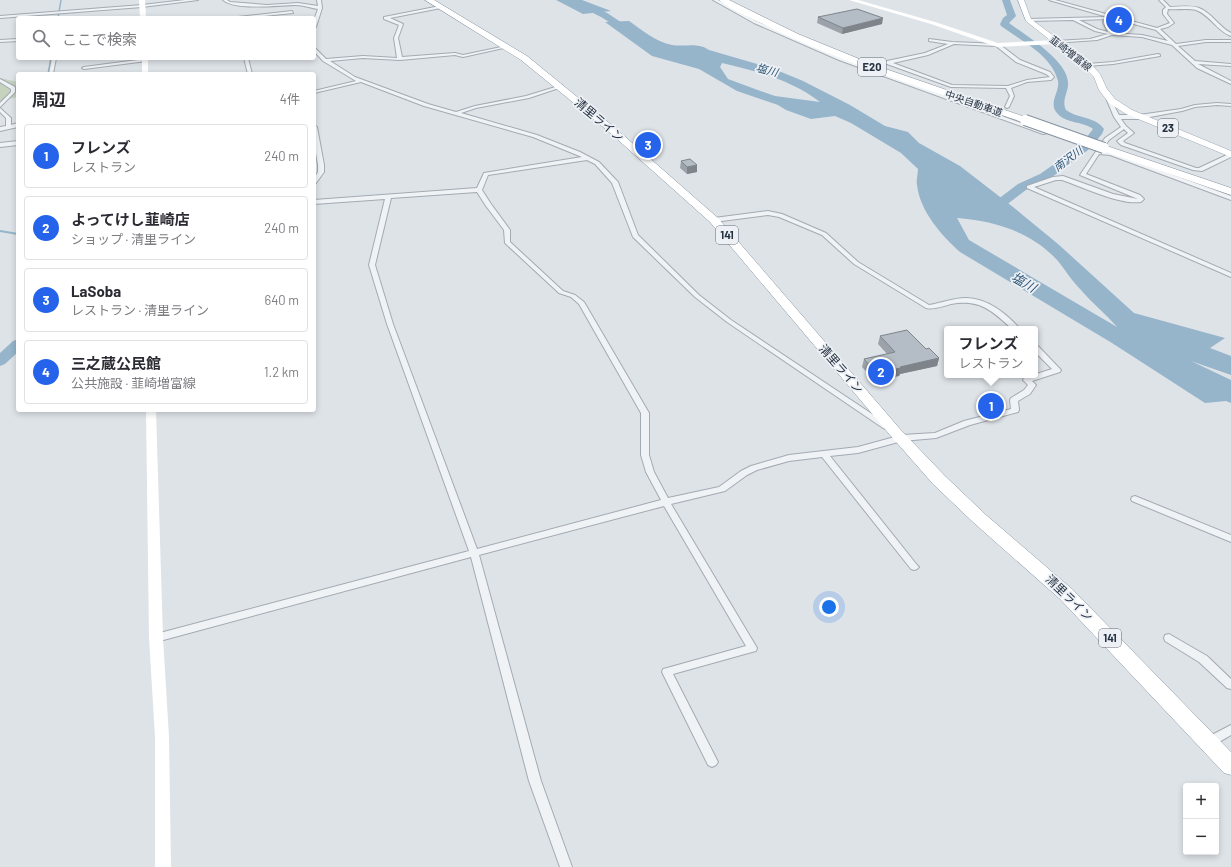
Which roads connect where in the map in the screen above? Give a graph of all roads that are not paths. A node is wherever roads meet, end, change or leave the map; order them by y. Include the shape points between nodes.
1 (196, 0) edge
2 (225, 0) edge
3 (319, 0) edge
4 (429, 0) edge
5 (715, 0) edge
6 (723, 0) edge
7 (731, 0) edge
8 (852, 0) edge
9 (1021, 0) edge
10 (1051, 0) edge
11 (1160, 0) edge
12 (142, 3) edge
13 (288, 5) junction
14 (440, 6) junction
15 (320, 8) junction
16 (1167, 8) junction
17 (292, 12) junction
18 (1, 16) edge
19 (143, 16) edge
20 (256, 16) edge
21 (288, 16) edge
22 (1116, 17) junction
23 (1074, 19) junction
24 (1028, 20) junction
25 (316, 21) edge
26 (0, 23) edge
27 (1157, 29) junction
28 (1111, 34) junction
29 (1231, 35) edge
30 (16, 40) edge
31 (931, 40) dead end
32 (0, 41) edge
33 (1231, 41) edge
34 (1056, 42) junction
35 (953, 43) junction
36 (1175, 44) junction
37 (997, 45) junction
38 (506, 47) junction
39 (316, 50) edge
40 (1158, 56) dead end
41 (400, 59) junction
42 (54, 60) edge
43 (138, 60) edge
44 (145, 60) edge
45 (246, 60) edge
46 (325, 60) junction
47 (1193, 62) junction
48 (106, 65) junction
49 (1087, 65) junction
50 (1231, 65) edge
51 (84, 68) dead end
52 (51, 72) edge
53 (101, 72) edge
54 (145, 72) edge
55 (250, 72) edge
56 (0, 80) edge
57 (362, 80) junction
58 (1231, 82) edge
59 (560, 86) junction
60 (1008, 87) junction
61 (316, 92) edge
62 (1108, 98) junction
63 (1231, 105) edge
64 (1007, 107) dead end
65 (0, 108) edge
66 (455, 114) junction
67 (1139, 116) junction
68 (1117, 117) junction
69 (1027, 118) junction
70 (16, 125) edge
71 (9, 127) junction
72 (1124, 127) junction
73 (0, 130) edge
74 (1045, 133) dead end
75 (316, 138) edge
76 (16, 143) edge
77 (1, 146) edge
78 (1102, 148) junction
79 (1231, 155) edge
80 (589, 158) junction
81 (316, 179) edge
82 (1231, 187) edge
83 (479, 190) junction
84 (1231, 192) edge
85 (388, 197) junction
86 (1231, 198) edge
87 (316, 202) edge
88 (714, 220) junction
89 (1231, 275) edge
90 (1013, 326) edge
91 (1038, 351) edge
92 (1038, 376) edge
93 (1033, 378) edge
94 (150, 412) edge
95 (898, 435) junction
96 (824, 454) junction
97 (1135, 499) dead end
98 (666, 502) junction
99 (1231, 538) edge
100 (474, 553) junction
101 (914, 567) dead end
102 (156, 638) junction
103 (1169, 638) dead end
104 (1231, 685) edge
105 (1231, 730) edge
106 (1208, 742) junction
107 (712, 762) dead end
108 (1231, 766) edge
109 (163, 867) edge
110 (566, 867) edge

1 - 12 street
2 - 13 street via 229,3 259,6
3 - 15 street
4 - 14 highway, 清里ライン / 141
5 - 74 street via 755,22 841,59
6 - 69 highway, 中央自動車道 / E20 via 777,27 861,62
7 - 69 highway, 中央自動車道 / E20 via 782,26 875,64
8 - 37 street
9 - 24 main road
10 - 22 street
11 - 16 street
12 - 18 street
12 - 19 street
13 - 15 street
13 - 17 street via 293,8
14 - 38 highway, 清里ライン / 141
14 - 41 street via 386,18 402,24 396,38
15 - 25 street
16 - 27 street via 1165,14 1172,23
16 - 29 street via 1197,9
17 - 20 street
17 - 21 street
18 - 26 street
22 - 23 street
22 - 27 street
22 - 28 street via 1106,22
23 - 24 street
23 - 28 street
24 - 34 main road, 韮崎増富線
27 - 36 street
28 - 34 street via 1089,40 1071,39
28 - 36 street via 1142,36
30 - 32 street
31 - 35 street
33 - 36 street
34 - 37 street
34 - 49 main road, 韮崎増富線
35 - 37 street
35 - 60 street via 926,54 885,63 951,86
36 - 47 street
37 - 60 street via 1018,62 1048,73 1052,77
38 - 41 street via 463,56 455,54
38 - 59 highway, 清里ライン / 141
39 - 46 street
40 - 49 street
41 - 46 street via 363,57
42 - 52 street
43 - 48 street
44 - 54 street
45 - 55 street
46 - 57 street via 353,78
47 - 50 street
47 - 58 street
48 - 51 street
48 - 53 street
49 - 62 main road, 韮崎増富線 via 1098,76
56 - 65 street via 13,88 13,92
57 - 61 street
57 - 66 street
59 - 66 street
59 - 88 highway, 清里ライン / 141
60 - 64 street via 1012,96
62 - 67 main road, 23
62 - 68 street
63 - 67 street via 1195,106
65 - 71 street via 8,118
66 - 80 street via 535,136
67 - 68 street
67 - 79 main road, 23
68 - 72 street
69 - 78 highway, 中央自動車道 / E20, bridge
70 - 71 street
71 - 73 street
72 - 78 street via 1107,139
72 - 79 street via 1131,133 1120,141 1121,143 1195,169 1200,170
75 - 81 street via 321,165 321,172
76 - 77 street
78 - 82 highway, 中央自動車道 / E20
78 - 84 highway, 中央自動車道 / E20
78 - 86 street via 1111,154
78 - 89 street via 1083,175 1142,199 1139,201 1118,197 1063,178 1055,178 1030,187
80 - 83 street via 486,174
80 - 95 street via 616,182 635,236 697,296 729,321
83 - 85 street
83 - 98 street via 507,230 507,242 561,292 573,296 582,303 645,413 645,456 650,472
85 - 87 street
85 - 100 street via 372,265 390,324
88 - 90 street via 768,213 780,215 824,234 856,263 928,308 966,300 980,302
88 - 95 highway, 清里ライン / 141
91 - 92 street via 1057,370
93 - 95 street via 1027,380 1032,385 1027,392 1014,400 1015,410 967,423 936,435
94 - 102 street
95 - 96 street via 858,450
95 - 106 highway, 清里ライン / 141 via 965,505 1066,594
96 - 98 street via 789,458 754,468 722,489
96 - 101 street
97 - 99 street
98 - 100 street
98 - 107 street via 752,648 667,672
100 - 102 street
100 - 110 street via 535,781
102 - 109 street via 162,737
103 - 104 street via 1203,660
105 - 106 street
106 - 108 highway, 清里ライン / 141

